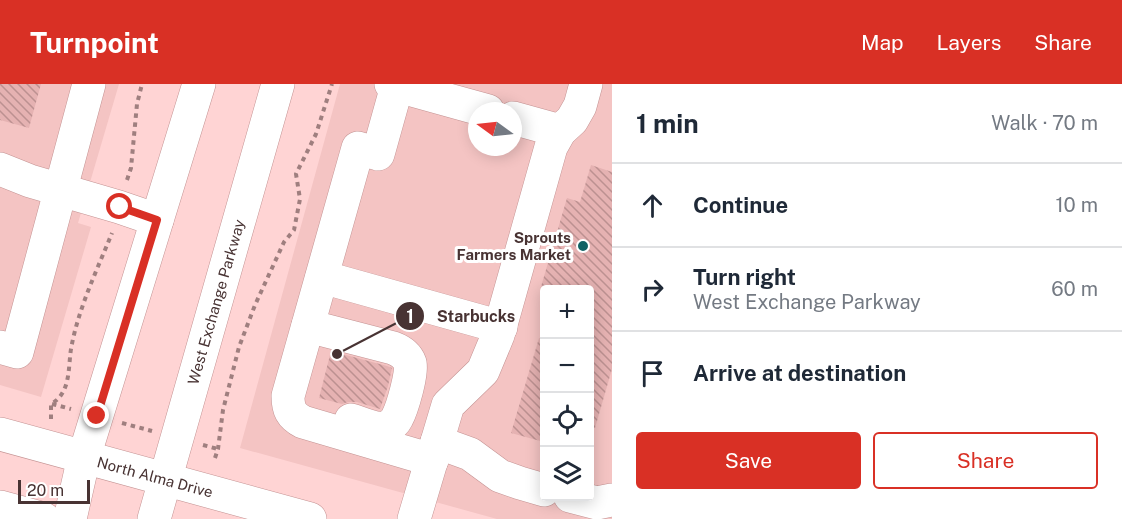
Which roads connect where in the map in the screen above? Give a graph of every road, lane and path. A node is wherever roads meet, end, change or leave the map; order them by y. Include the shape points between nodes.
1 (89, 84) edge
2 (142, 84) edge
3 (199, 84) edge
4 (278, 84) edge
5 (332, 84) edge
6 (586, 84) edge
7 (394, 85) edge
8 (436, 90) edge
9 (468, 103) edge
10 (522, 120) edge
11 (560, 131) junction
12 (0, 169) edge
13 (61, 190) junction
14 (120, 207) junction
15 (157, 220) junction
16 (322, 276) junction
17 (308, 326) junction
18 (501, 327) junction
19 (0, 348) edge
20 (288, 400) junction
21 (51, 404) junction
22 (97, 416) junction
23 (51, 420) dead end
24 (0, 434) edge
25 (177, 438) junction
26 (218, 449) junction
27 (434, 451) junction
28 (84, 458) junction
29 (215, 458) dead end
30 (165, 480) junction
31 (540, 489) edge
32 (612, 500) edge
33 (587, 501) edge
34 (0, 507) edge
35 (44, 519) edge
36 (70, 519) edge
37 (154, 519) edge
38 (309, 519) edge
39 (414, 519) edge

1 - 13 main road
2 - 14 path via 131,168
3 - 15 main road
4 - 25 main road, West Exchange Parkway
5 - 26 path via 316,134 296,174 300,199 294,230 284,242 239,347
6 - 11 main road via 580,106
7 - 8 main road
7 - 16 main road via 378,154 358,148
8 - 9 main road
10 - 11 main road
11 - 18 main road via 551,147
12 - 13 main road
13 - 14 main road
13 - 19 main road via 17,352
14 - 15 main road
14 - 21 path via 74,335 66,387
15 - 22 main road
16 - 17 main road
16 - 18 main road
17 - 20 main road
17 - 20 main road via 401,351 411,372 396,420 388,427
18 - 27 main road via 483,371 448,405
20 - 27 main road via 292,415 303,422
21 - 22 path
21 - 23 path
22 - 25 path
22 - 28 main road
24 - 28 main road, North Alma Drive
25 - 26 path
25 - 30 main road, West Exchange Parkway
26 - 29 path
27 - 31 main road via 470,453 500,476
27 - 39 main road
28 - 30 main road, North Alma Drive
28 - 36 main road
30 - 37 main road, West Exchange Parkway
30 - 38 main road, North Alma Drive
32 - 33 main road via 597,504
34 - 35 main road

